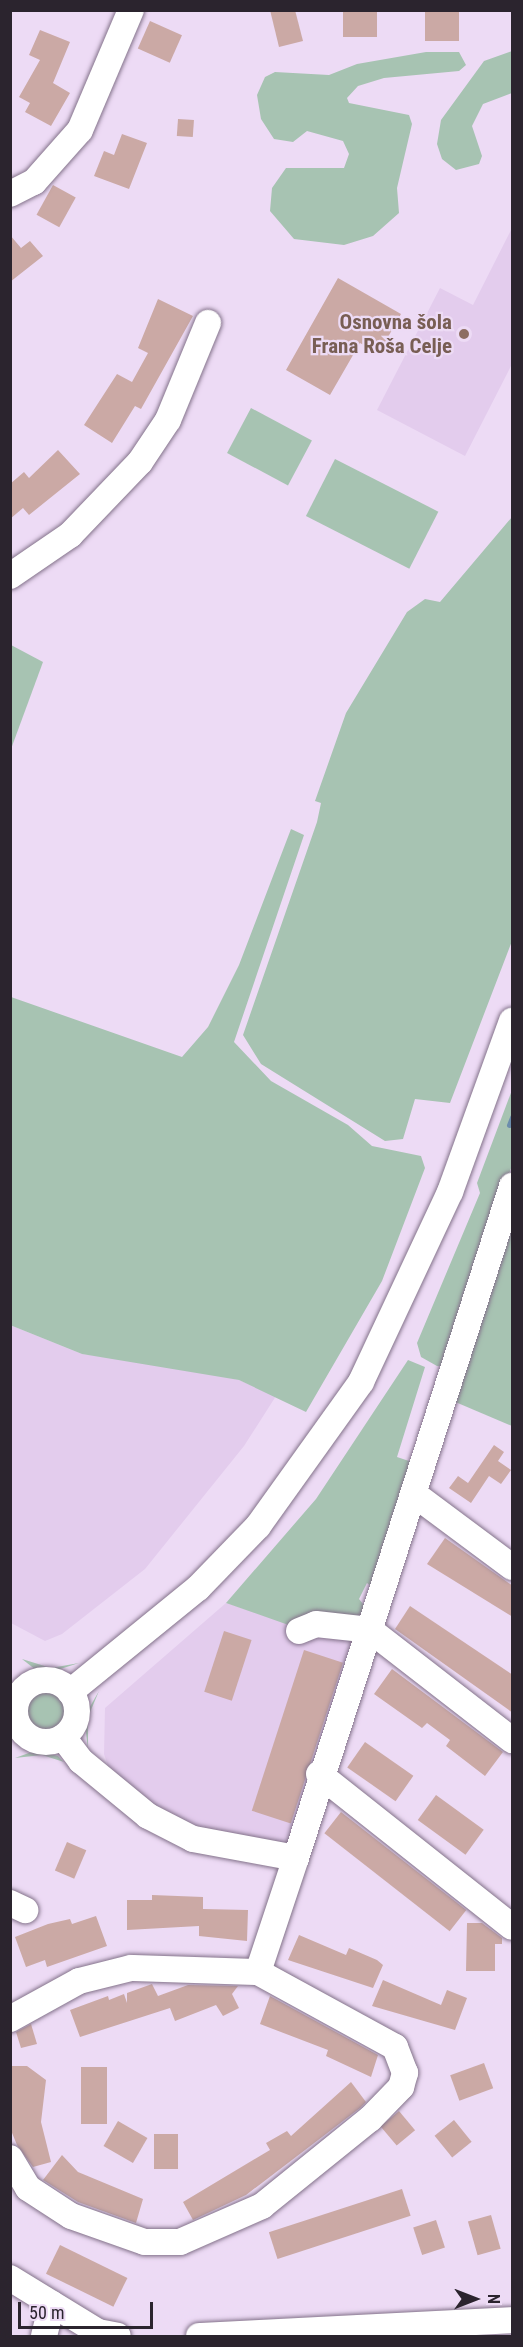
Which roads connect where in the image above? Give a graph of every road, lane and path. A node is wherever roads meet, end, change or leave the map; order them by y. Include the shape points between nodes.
1 (131, 10) edge
2 (10, 194) edge
3 (208, 323) dead end
4 (10, 576) edge
5 (513, 1021) edge
6 (513, 1186) edge
7 (414, 1494) junction
8 (513, 1567) edge
9 (370, 1630) junction
10 (299, 1631) dead end
11 (70, 1692) junction
12 (16, 1733) edge
13 (63, 1737) junction
14 (513, 1740) edge
15 (319, 1774) junction
16 (296, 1858) junction
17 (513, 1927) edge
18 (258, 1972) junction
19 (10, 2019) edge
20 (10, 2157) edge
21 (10, 2278) edge
22 (52, 2304) junction
23 (513, 2320) edge
24 (453, 2330) edge
25 (379, 2331) edge
26 (299, 2333) edge
27 (210, 2336) edge
28 (44, 2337) edge
29 (118, 2337) edge

1 - 2 street via 80,130 34,182
3 - 4 street via 168,420 140,462 70,536
5 - 11 street via 450,1192 403,1300 355,1392 250,1534 198,1588
6 - 7 street
7 - 8 street
7 - 9 street
9 - 10 street via 323,1624
9 - 14 street
9 - 15 street
11 - 12 street via 54,1681 25,1688 15,1712
11 - 13 street via 77,1711
12 - 13 street via 45,1742
13 - 16 street via 102,1781 148,1816 193,1839
15 - 16 street
15 - 17 street
16 - 18 street
18 - 19 street via 132,1968 80,1981
18 - 20 street via 395,2047 405,2073 401,2087 383,2107 262,2206 180,2242 145,2242 71,2216 28,2188
21 - 22 street
22 - 28 street
22 - 29 street via 98,2332
23 - 24 street
24 - 25 street
25 - 26 street
26 - 27 street

